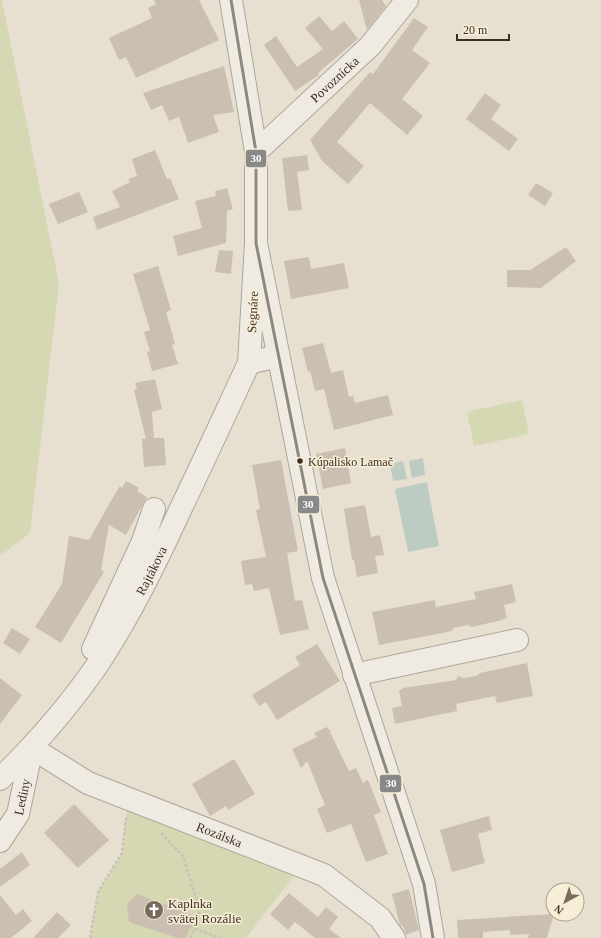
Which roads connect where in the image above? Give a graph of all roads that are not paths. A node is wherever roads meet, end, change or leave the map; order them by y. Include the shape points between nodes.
1 (231, 0) edge
2 (407, 0) edge
3 (256, 152) junction
4 (256, 243) junction
5 (278, 356) junction
6 (249, 363) junction
7 (154, 509) dead end
8 (517, 640) dead end
9 (354, 675) junction
10 (69, 702) junction
11 (32, 748) junction
12 (0, 779) edge
13 (0, 841) edge
14 (394, 938) edge
15 (434, 938) edge

1 - 3 street, Segnáre
2 - 3 street, Povoznícka via 370,46
3 - 4 street, Segnáre
4 - 5 street
4 - 6 street, Segnáre
5 - 6 street
5 - 9 street via 323,578
6 - 10 street, Rajtákova via 134,605 98,664
7 - 10 street via 143,541
8 - 9 street
9 - 15 street via 424,884
10 - 11 street, Rajtákova
11 - 12 street, Rajtákova
11 - 13 street, Lediny via 18,814
11 - 14 street, Rozálska via 88,783 324,875 380,918

